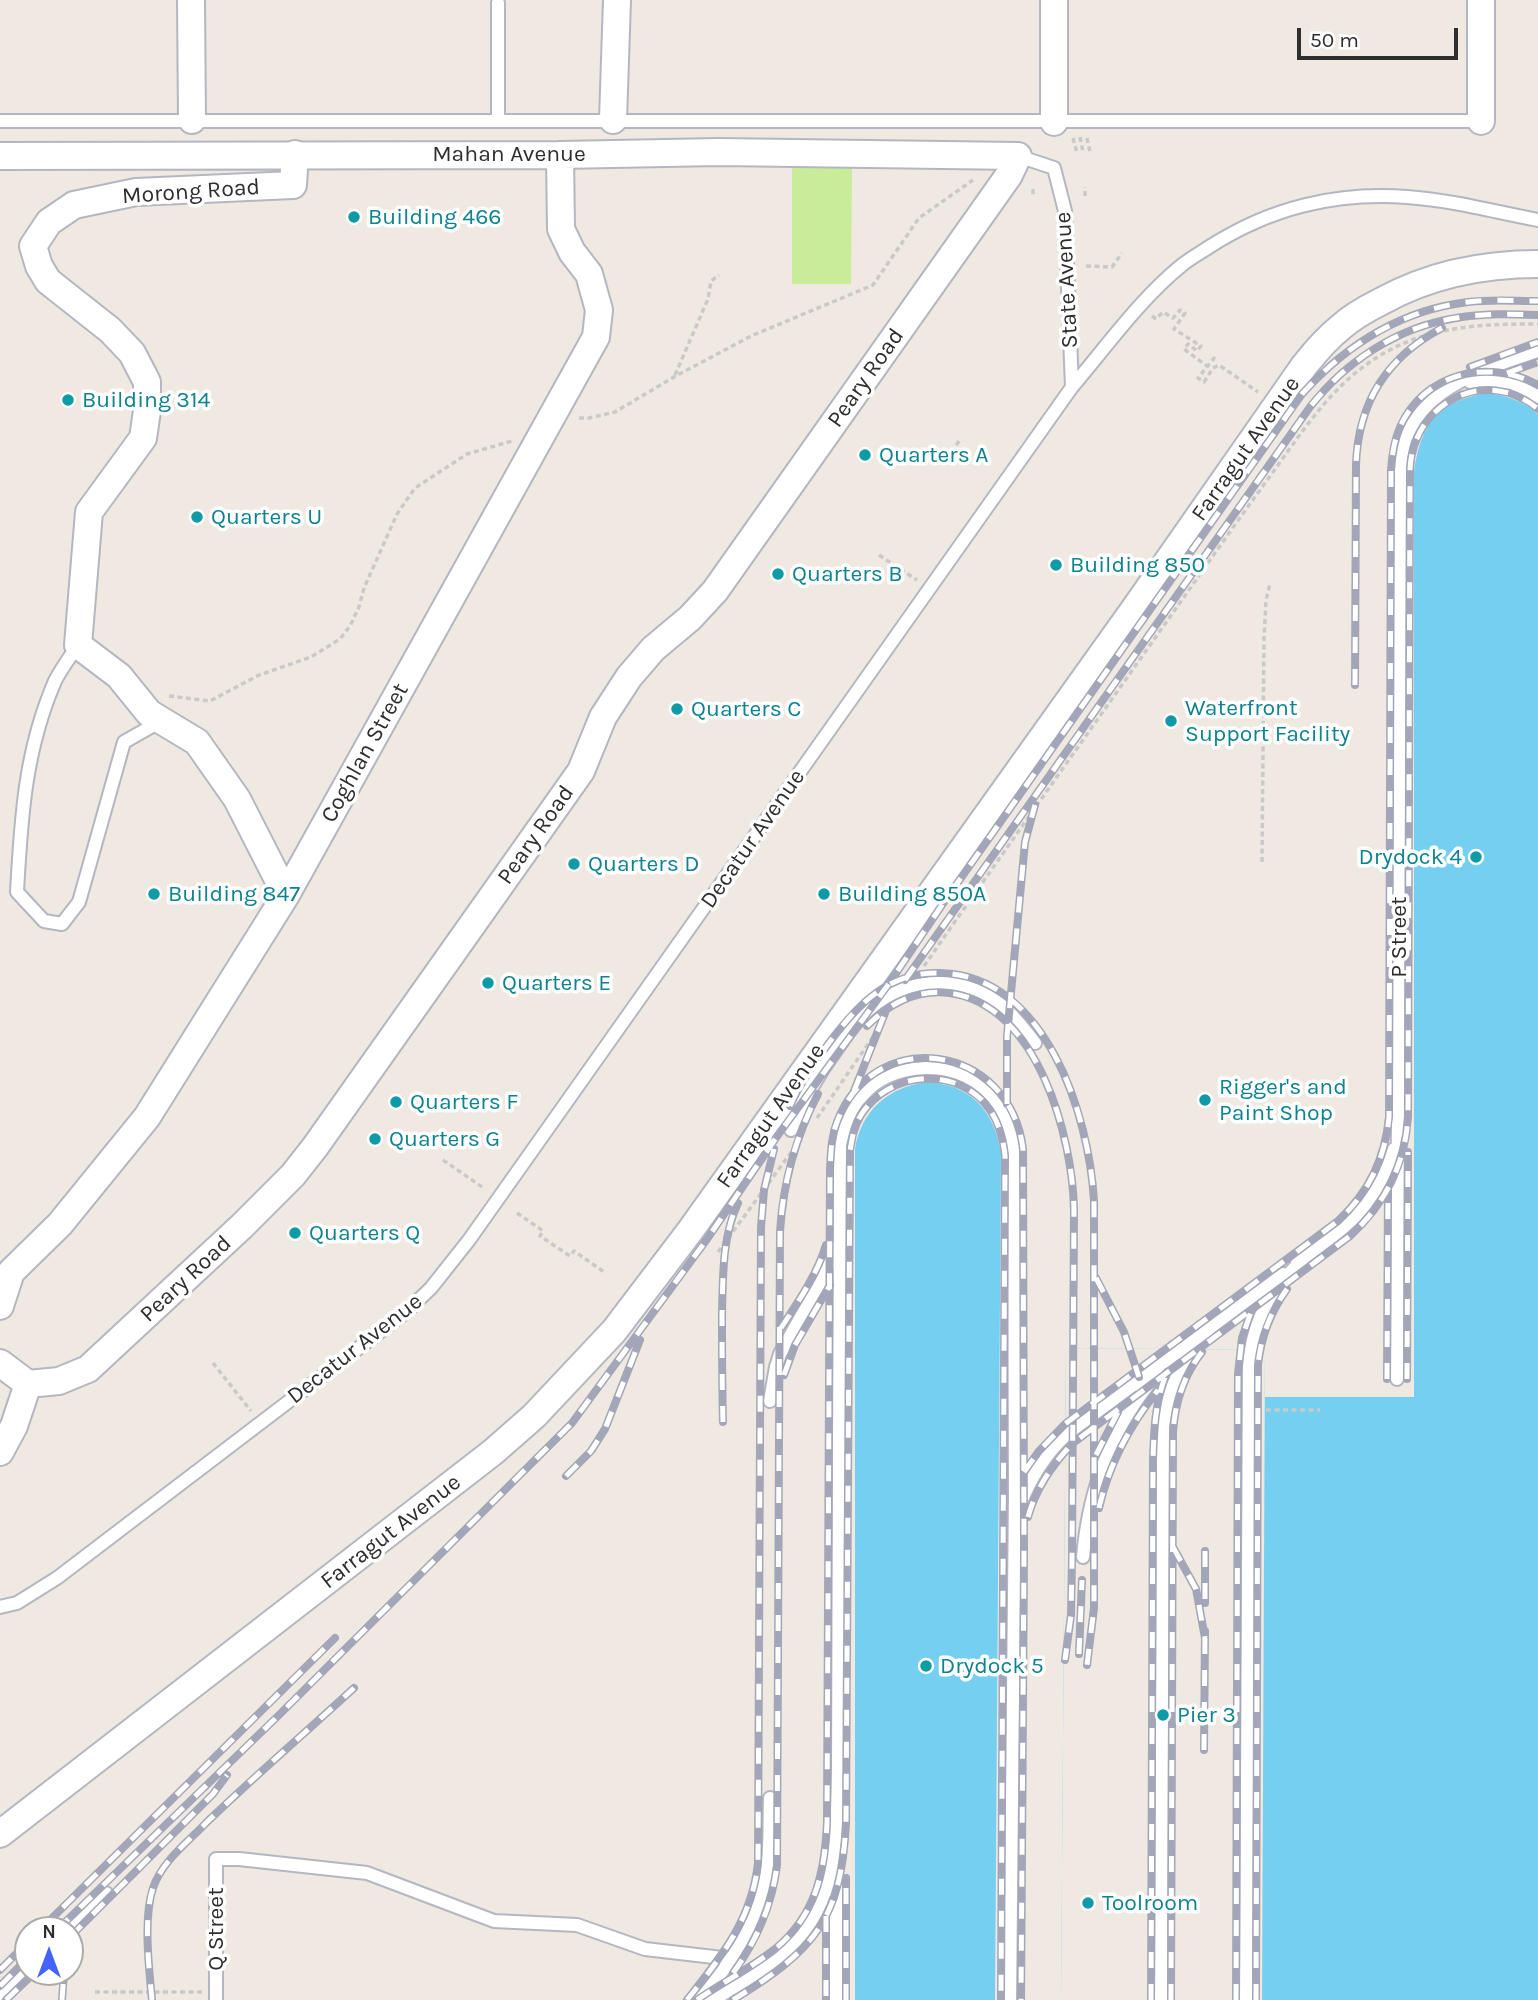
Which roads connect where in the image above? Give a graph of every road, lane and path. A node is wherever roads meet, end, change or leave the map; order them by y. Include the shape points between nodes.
1 (191, 0) edge
2 (617, 0) edge
3 (1054, 0) edge
4 (1481, 0) edge
5 (498, 3) dead end
6 (192, 120) junction
7 (498, 120) junction
8 (613, 120) junction
9 (0, 121) edge
10 (1481, 121) joint
11 (1054, 122) junction
12 (295, 155) junction
13 (559, 155) junction
14 (0, 156) edge
15 (1018, 156) junction
16 (1085, 187) dead end
17 (1033, 189) dead end
18 (1033, 196) dead end
19 (1084, 197) dead end
20 (1538, 220) edge
21 (1122, 253) dead end
22 (1538, 264) edge
23 (1086, 267) dead end
24 (719, 275) dead end
25 (1538, 282) edge
26 (1417, 284) junction
27 (1159, 316) dead end
28 (1538, 324) edge
29 (1538, 351) edge
30 (1214, 356) dead end
31 (1207, 366) junction
32 (674, 377) dead end
33 (1072, 387) junction
34 (1450, 388) junction
35 (1258, 392) dead end
36 (1538, 397) edge
37 (960, 440) dead end
38 (957, 445) dead end
39 (878, 555) dead end
40 (922, 583) dead end
41 (1270, 584) dead end
42 (78, 645) junction
43 (161, 721) junction
44 (1262, 862) dead end
45 (286, 895) junction
46 (874, 972) junction
47 (909, 987) junction
48 (885, 1020) dead end
49 (849, 1032) junction
50 (1035, 1043) dead end
51 (823, 1068) junction
52 (1399, 1109) junction
53 (815, 1120) dead end
54 (781, 1123) junction
55 (795, 1147) dead end
56 (443, 1160) dead end
57 (485, 1189) dead end
58 (517, 1213) dead end
59 (839, 1225) junction
60 (718, 1252) dead end
61 (1304, 1258) junction
62 (604, 1272) dead end
63 (0, 1306) edge
64 (1210, 1328) junction
65 (1191, 1342) junction
66 (0, 1363) edge
67 (213, 1363) dead end
68 (1397, 1379) dead end
69 (28, 1384) junction
70 (770, 1401) dead end
71 (1264, 1410) dead end
72 (1320, 1410) dead end
73 (250, 1411) dead end
74 (0, 1452) edge
75 (1014, 1527) junction
76 (1083, 1557) dead end
77 (0, 1607) edge
78 (770, 1798) dead end
79 (836, 1825) junction
80 (0, 1834) edge
81 (106, 1893) dead end
82 (82, 1916) edge
83 (731, 1959) junction
84 (14, 1984) edge
85 (95, 1992) dead end
86 (203, 1992) dead end
87 (0, 1997) edge
88 (216, 2000) edge
89 (700, 2000) edge
90 (714, 2000) edge
91 (836, 2000) edge
92 (1010, 2000) edge
93 (1161, 2000) edge
94 (1245, 2000) edge

1 - 6 street
2 - 8 street
3 - 11 street
4 - 10 street
5 - 7 lane
6 - 7 lane
6 - 9 lane
7 - 8 lane
8 - 11 lane
10 - 11 lane
12 - 13 street, Mahan Avenue
12 - 14 street, Mahan Avenue
12 - 42 street, Morong Road via 293,185 136,192 74,205 49,222 33,246 48,281 110,330 132,353 146,382 148,411 143,438 89,512
13 - 15 street, Mahan Avenue
13 - 45 street, Coghlan Street via 561,229 589,274 599,310 596,337
15 - 33 lane, State Avenue via 1054,169 1065,211
15 - 69 street, Peary Road via 715,591 629,677 603,717 581,771 293,1175 88,1369 59,1381
16 - 19 path
17 - 18 path
20 - 33 lane, Decatur Avenue via 1438,201 1377,196 1321,201 1264,217 1183,264 1139,307
21 - 23 path via 1112,267
22 - 26 street, Farragut Avenue via 1474,268
24 - 32 path via 711,281 708,299
25 - 26 street, Farragut Avenue
26 - 46 street, Farragut Avenue via 1343,325 1304,366
27 - 31 path via 1163,312 1173,318 1180,310 1185,313 1174,328 1201,346 1197,351 1188,344 1184,349
28 - 47 path via 1460,326 1419,337 1372,360 1343,382 1245,510
29 - 34 lane
30 - 31 path
31 - 35 path via 1198,378 1204,382 1219,365
33 - 77 lane, Decatur Avenue via 431,1288 407,1312 57,1578 17,1603
34 - 36 lane via 1500,381
34 - 52 lane, P Street via 1415,420 1407,433 1400,466
37 - 38 path
39 - 40 path
41 - 44 path via 1264,639
42 - 43 street via 119,676
42 - 43 lane via 56,680 33,746 21,811 17,892 44,921 62,924 79,902 124,742
43 - 45 street via 197,742 237,799
45 - 63 street, Coghlan Street via 148,1117 60,1224 11,1272
46 - 49 lane
46 - 54 street, Farragut Avenue
47 - 49 lane via 881,1000
47 - 50 lane via 948,982 976,990 1009,1012
48 - 53 path
49 - 51 lane
51 - 54 lane
51 - 54 lane via 802,1103
52 - 61 lane via 1395,1147 1378,1190 1355,1219
52 - 68 lane, P Street
54 - 80 street, Farragut Avenue via 690,1230 614,1331 534,1416 494,1452
55 - 60 path
56 - 57 path
58 - 62 path via 543,1231 540,1236 550,1243 570,1256 574,1251
59 - 70 lane via 830,1264 780,1354
59 - 75 lane via 840,1145 849,1115 871,1087 903,1070 933,1068 962,1074 993,1097 1007,1117 1014,1151
59 - 79 lane
61 - 64 lane
61 - 94 lane via 1263,1309 1249,1363
64 - 65 lane
64 - 93 lane via 1178,1370 1163,1427
65 - 75 lane via 1052,1449 1028,1486
65 - 76 lane via 1135,1402 1113,1441 1089,1509
66 - 69 street
67 - 73 path
69 - 74 street
71 - 72 path
75 - 92 lane
78 - 83 lane via 764,1886 743,1941
79 - 90 lane via 827,1890 810,1924 782,1955
79 - 91 lane
81 - 82 lane
83 - 88 lane, Q Street via 645,1949 577,1925 494,1922 367,1873 216,1859
83 - 89 lane
84 - 87 lane
85 - 86 path

